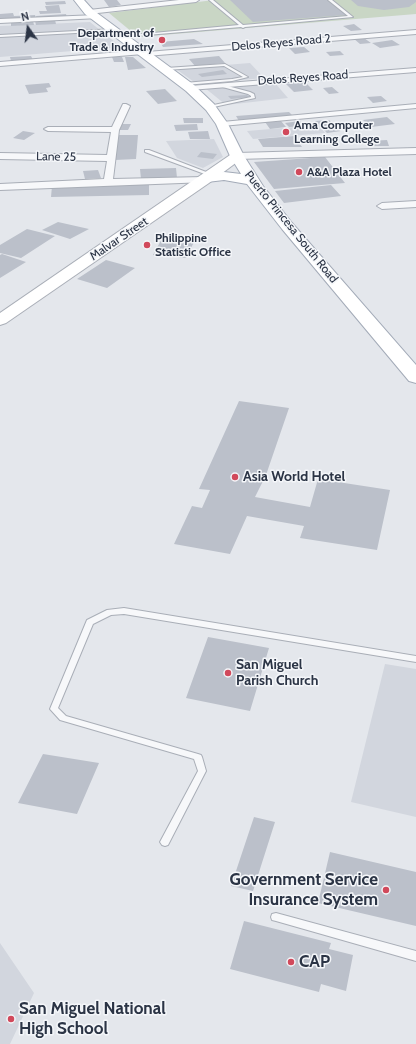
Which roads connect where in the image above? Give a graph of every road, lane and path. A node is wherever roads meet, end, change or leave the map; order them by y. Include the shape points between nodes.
1 (79, 0) edge
2 (196, 0) edge
3 (211, 0) edge
4 (330, 0) edge
5 (93, 14) junction
6 (0, 21) edge
7 (243, 27) junction
8 (116, 31) junction
9 (0, 32) edge
10 (416, 32) edge
11 (0, 36) edge
12 (145, 53) junction
13 (0, 64) edge
14 (166, 69) junction
15 (416, 70) edge
16 (247, 80) junction
17 (220, 85) junction
18 (187, 86) junction
19 (126, 106) dead end
20 (416, 106) edge
21 (210, 107) junction
22 (222, 124) junction
23 (48, 129) dead end
24 (115, 130) junction
25 (147, 151) dead end
26 (416, 151) edge
27 (0, 156) edge
28 (236, 156) junction
29 (111, 158) junction
30 (208, 177) junction
31 (252, 180) junction
32 (108, 182) junction
33 (0, 187) edge
34 (415, 205) edge
35 (382, 206) dead end
36 (1, 318) edge
37 (416, 377) edge
38 (416, 659) edge
39 (165, 842) dead end
40 (276, 917) dead end
41 (416, 956) edge

1 - 5 main road, Puerto Princesa South Road
2 - 5 street
3 - 7 lane
4 - 7 lane via 351,17
5 - 6 street
5 - 8 main road, Puerto Princesa South Road
7 - 8 lane
8 - 9 lane
8 - 11 lane
8 - 12 main road, Puerto Princesa South Road
10 - 12 street, Delos Reyes Road 2
12 - 13 street, Delos Reyes Road 2
12 - 14 main road, Puerto Princesa South Road
14 - 16 lane via 225,65 243,74
14 - 18 main road, Puerto Princesa South Road
15 - 16 street, Delos Reyes Road
16 - 17 street, Delos Reyes Road
16 - 18 lane
17 - 18 street, Delos Reyes Road
17 - 21 lane via 249,93 253,98
18 - 21 main road, Puerto Princesa South Road
19 - 24 street
20 - 22 street
21 - 22 main road, Puerto Princesa South Road
22 - 28 main road, Puerto Princesa South Road
23 - 24 street
24 - 29 street
25 - 30 lane
26 - 28 street
27 - 29 street, Lane 25
28 - 30 main road, Malvar Street
28 - 31 main road, Puerto Princesa South Road
29 - 32 street
30 - 31 main road via 229,176
30 - 32 street
30 - 36 main road, Malvar Street
31 - 37 main road, Puerto Princesa South Road via 287,226
32 - 33 street
34 - 35 street
38 - 39 lane via 124,611 110,612 90,622 54,709 63,718 198,757 202,771
40 - 41 lane

